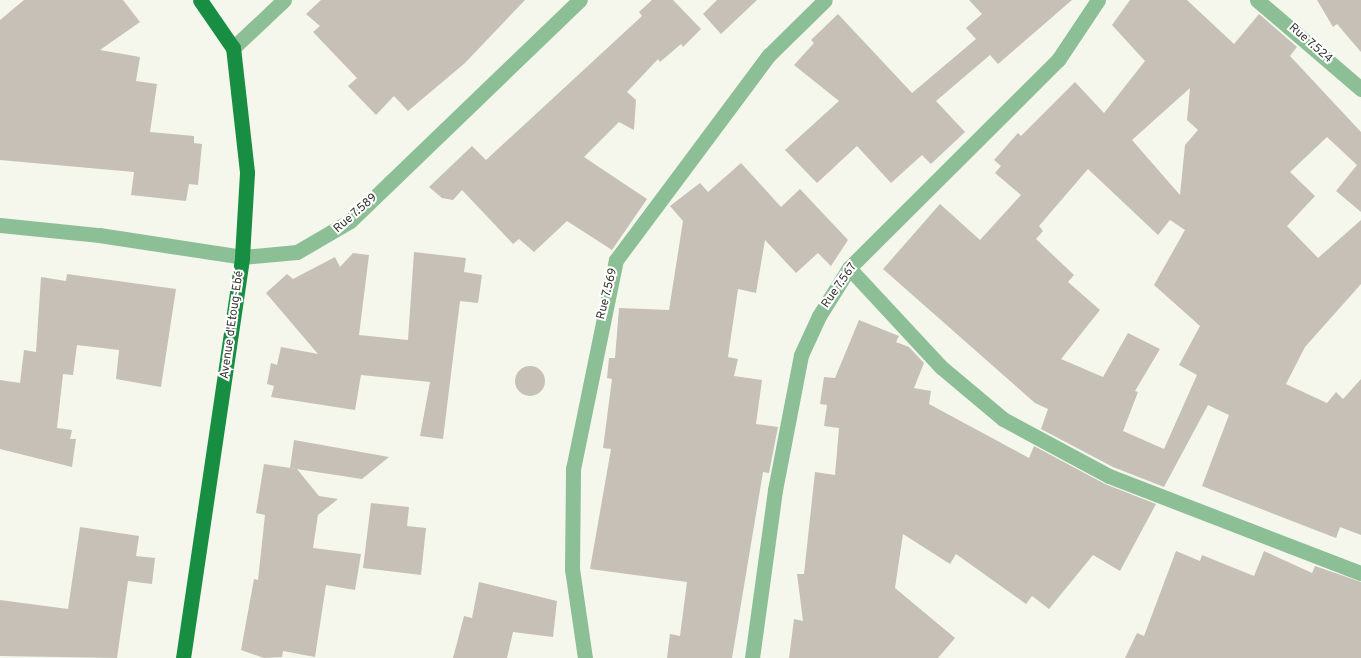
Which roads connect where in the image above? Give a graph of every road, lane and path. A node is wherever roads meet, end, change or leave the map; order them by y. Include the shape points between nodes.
1 (200, 0) edge
2 (284, 0) edge
3 (580, 0) edge
4 (825, 0) edge
5 (1098, 0) edge
6 (1258, 0) edge
7 (233, 48) junction
8 (1361, 89) edge
9 (0, 225) edge
10 (242, 257) junction
11 (849, 268) junction
12 (1361, 573) edge
13 (183, 658) edge
14 (584, 658) edge
15 (752, 658) edge

1 - 7 main road, Avenue d'Etoug-Ebé
2 - 7 street
3 - 10 street, Rue 7.589 via 350,221 297,252
4 - 14 street, Rue 7.569 via 769,55 616,260 573,470 572,569
5 - 11 street, Rue 7.567 via 1058,60
6 - 8 street, Rue 7.524
7 - 10 main road, Avenue d'Etoug-Ebé via 247,172
9 - 10 street, Rue 7.589 via 99,234
10 - 13 main road, Avenue d'Etoug-Ebé
11 - 12 street via 941,367 1003,419 1109,476
11 - 15 street, Rue 7.567 via 801,355 775,490

